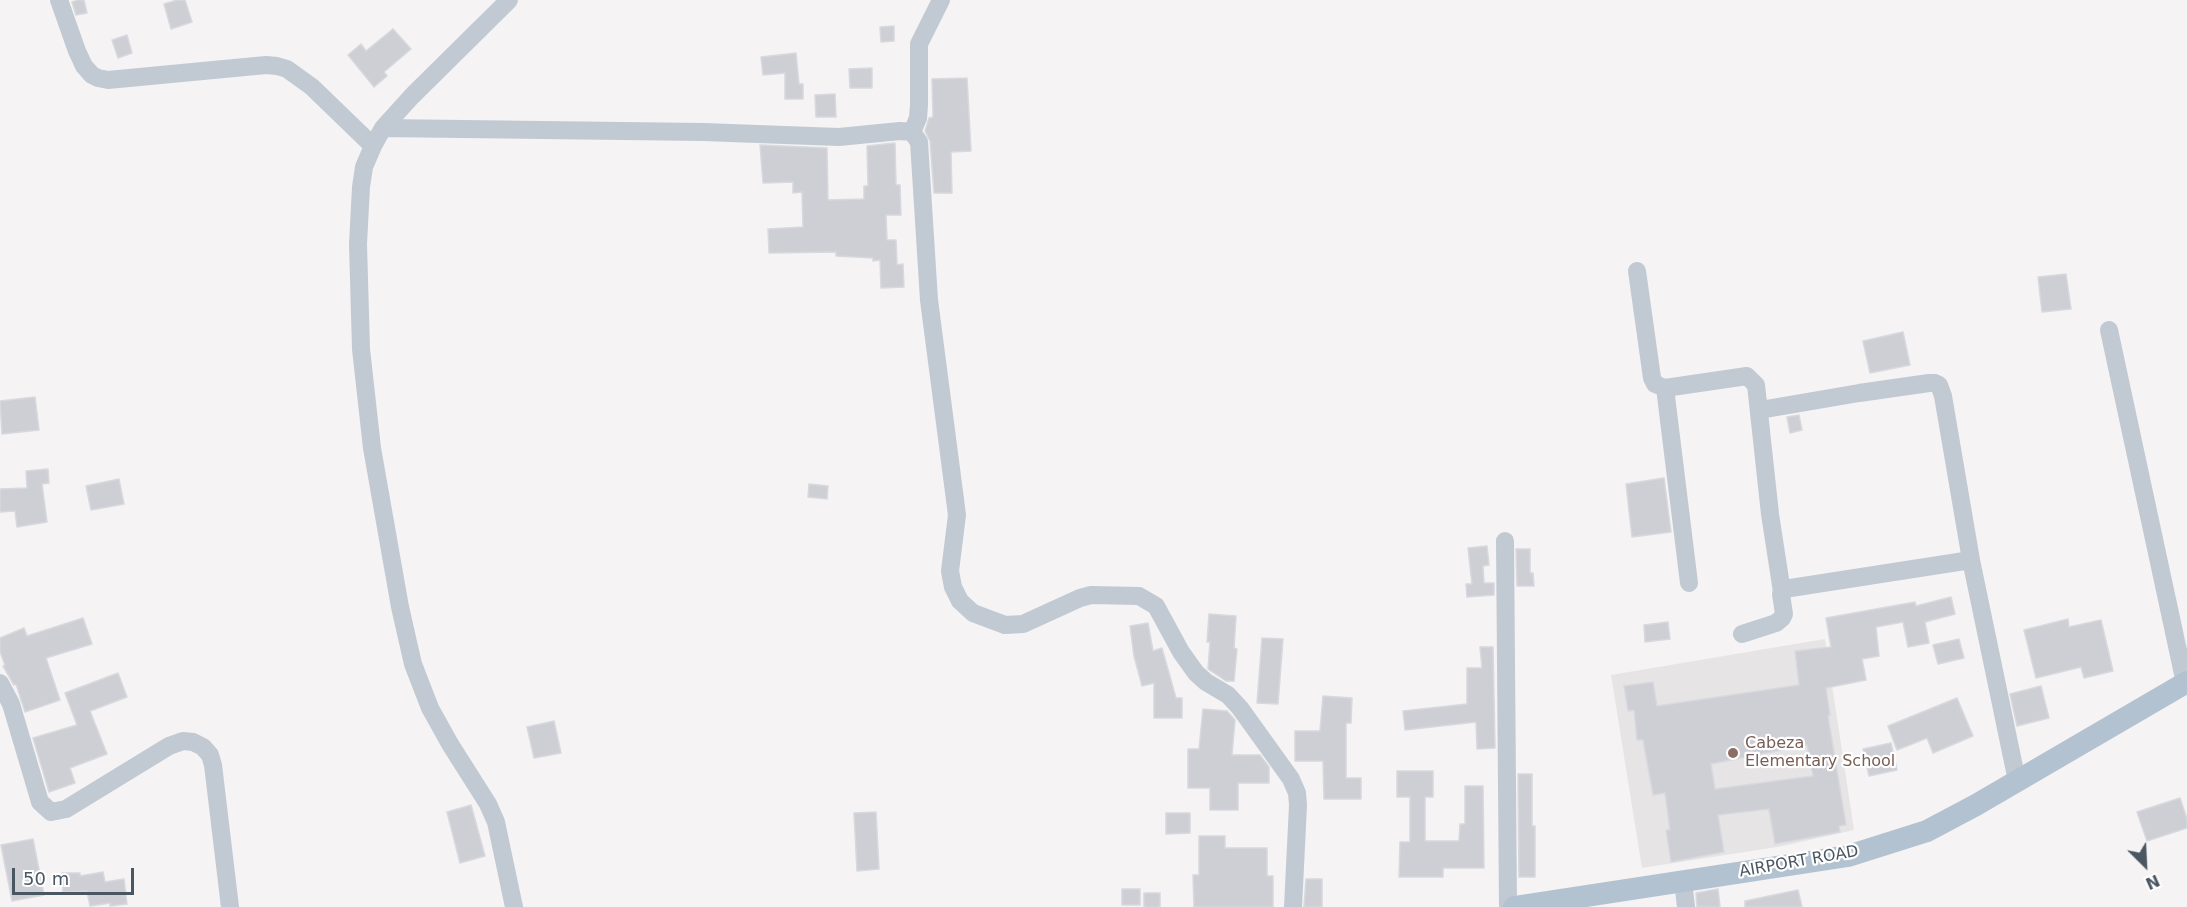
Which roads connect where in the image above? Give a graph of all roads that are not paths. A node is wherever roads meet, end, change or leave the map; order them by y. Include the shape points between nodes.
1 (58, 0) edge
2 (509, 0) edge
3 (940, 0) edge
4 (383, 128) junction
5 (912, 132) junction
6 (373, 146) junction
7 (1638, 270) dead end
8 (2109, 330) dead end
9 (1665, 388) junction
10 (1760, 410) junction
11 (1505, 541) dead end
12 (1971, 560) junction
13 (1689, 583) dead end
14 (1782, 592) junction
15 (1742, 634) dead end
16 (2186, 682) edge
17 (0, 683) edge
18 (2017, 781) junction
19 (1683, 881) junction
20 (230, 907) edge
21 (514, 907) edge
22 (1293, 907) edge
23 (1508, 907) edge
24 (1514, 907) edge
25 (1686, 907) edge

1 - 6 street via 84,66 98,78 277,66 288,69 312,87
2 - 4 street
3 - 5 street via 919,44 918,118
4 - 5 street via 839,136
4 - 6 street
5 - 22 street via 919,142 929,300 957,515 950,571 953,587 973,613 1005,625 1023,624 1091,595 1139,596 1156,606 1196,673 1240,708 1291,779 1298,805
6 - 21 street via 364,167 360,210 361,349 372,448 399,607 413,664 430,708 496,822
7 - 9 street via 1652,378
8 - 16 street
9 - 10 street via 1748,376 1756,385
9 - 13 street
10 - 12 street via 1935,383 1943,396
10 - 14 street
11 - 23 street
12 - 14 street via 1801,585
12 - 18 street
14 - 15 street via 1782,618
16 - 18 main road, AIRPORT ROAD
17 - 20 street via 11,704 40,802 51,812 66,809 169,746 183,741 203,747 213,765
18 - 19 main road, AIRPORT ROAD via 1927,831 1848,856
19 - 24 main road, AIRPORT ROAD
19 - 25 street

